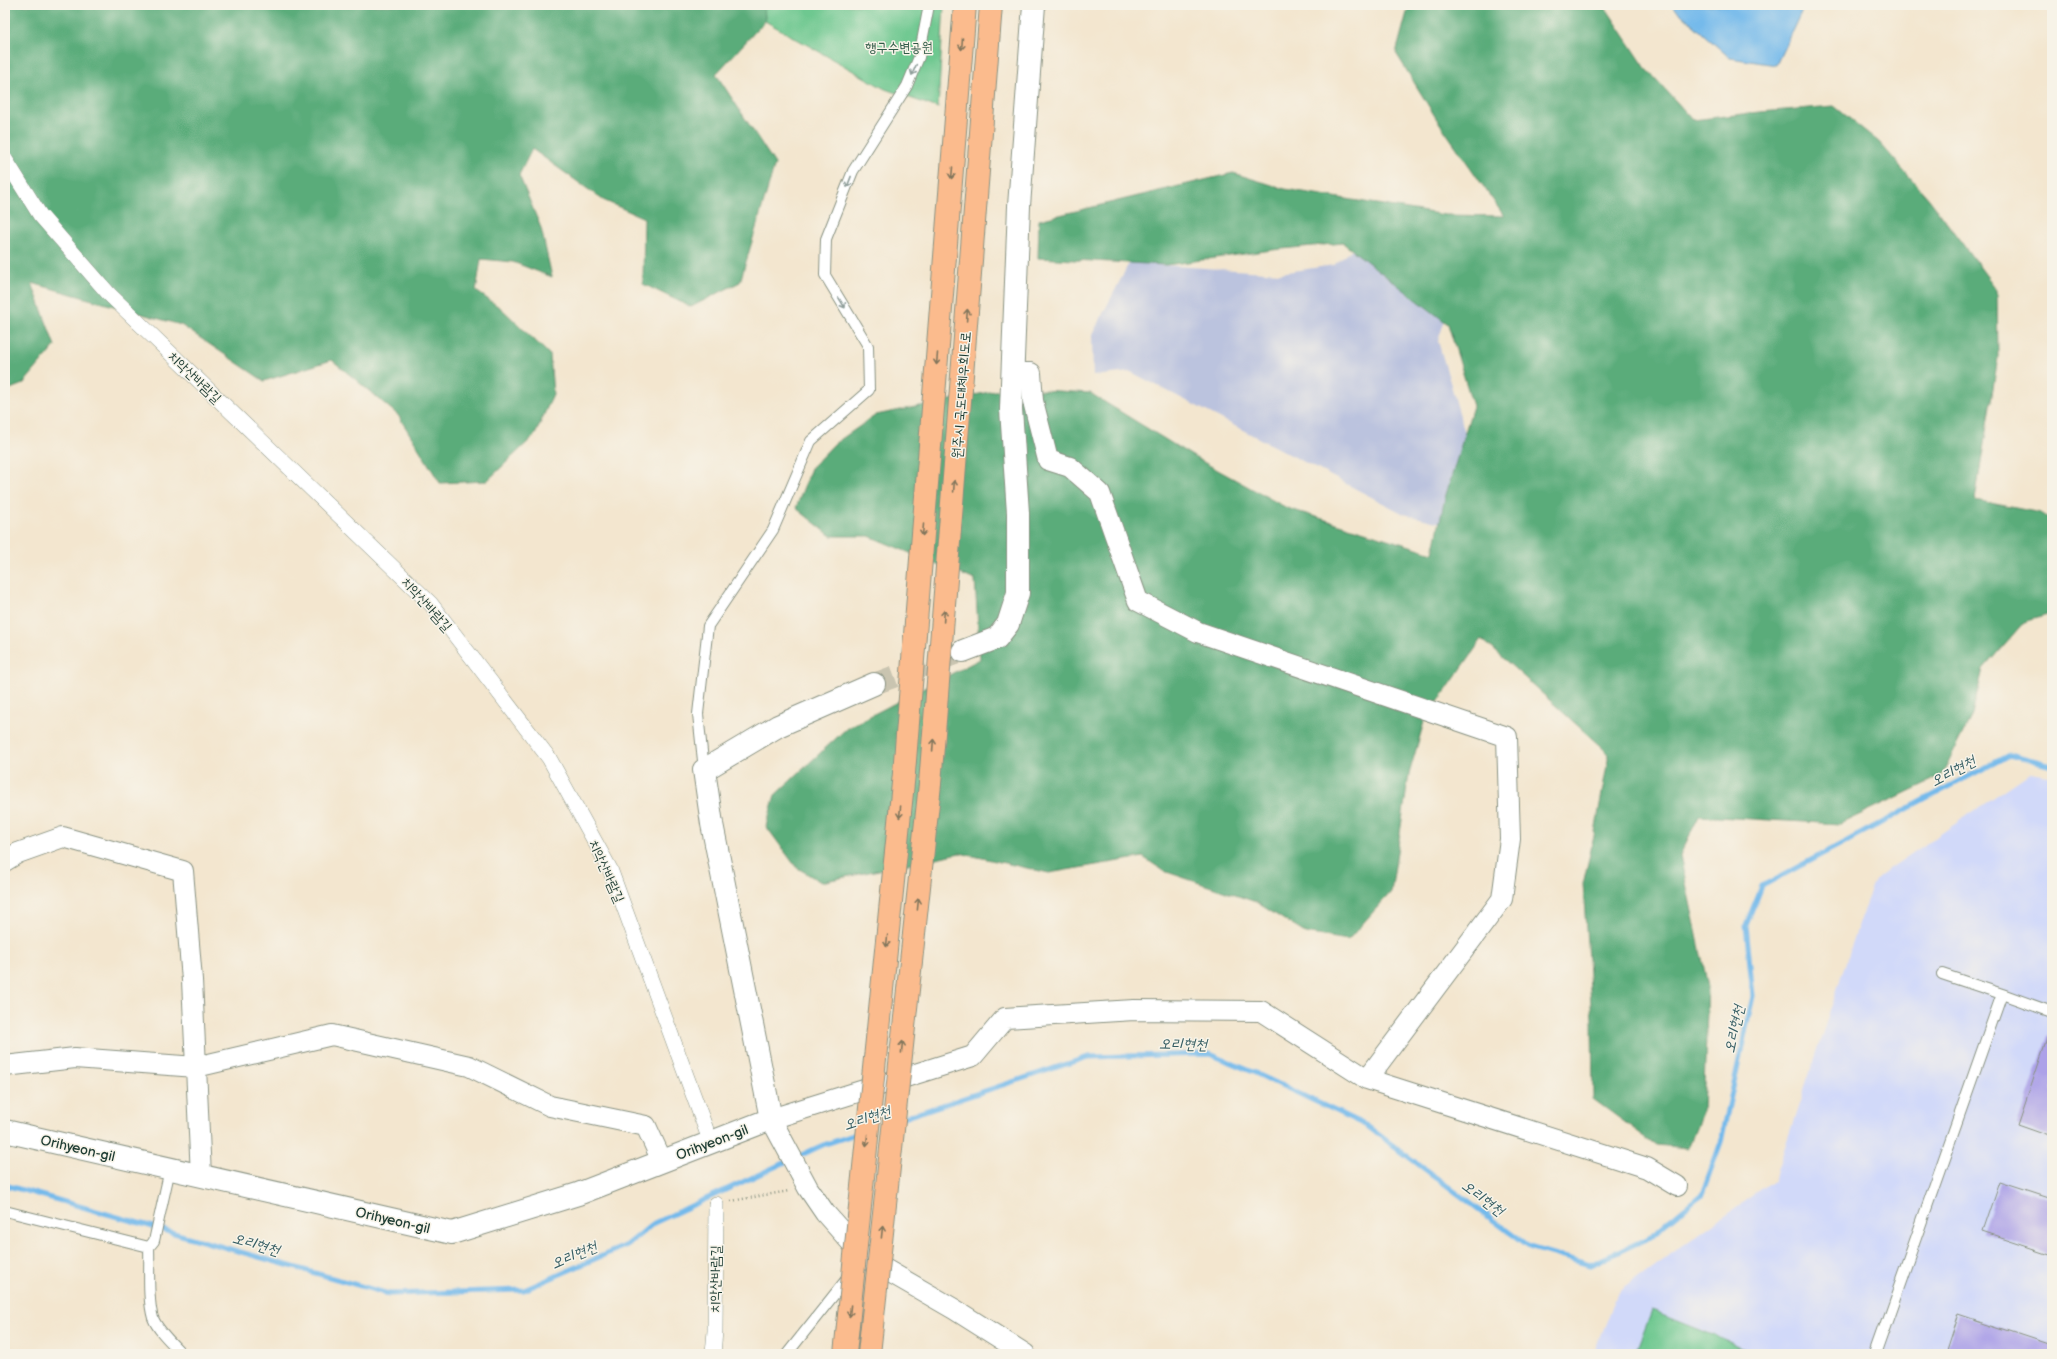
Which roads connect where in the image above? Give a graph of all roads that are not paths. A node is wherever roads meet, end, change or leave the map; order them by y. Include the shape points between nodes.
1 (929, 5) edge
2 (965, 5) edge
3 (991, 5) edge
4 (1034, 5) edge
5 (5, 159) edge
6 (1012, 373) junction
7 (963, 651) tunnel mouth
8 (874, 684) tunnel mouth
9 (704, 770) junction
10 (5, 861) edge
11 (1942, 974) dead end
12 (2002, 994) junction
13 (2052, 1012) edge
14 (5, 1066) edge
15 (196, 1067) junction
16 (1367, 1079) junction
17 (771, 1120) junction
18 (5, 1131) edge
19 (711, 1142) junction
20 (662, 1162) junction
21 (201, 1176) junction
22 (169, 1177) junction
23 (1677, 1186) dead end
24 (716, 1204) road end
25 (5, 1211) edge
26 (152, 1244) junction
27 (864, 1257) junction
28 (182, 1354) edge
29 (713, 1354) edge
30 (787, 1354) edge
31 (845, 1354) edge
32 (869, 1354) edge
33 (1025, 1354) edge
34 (1875, 1354) edge

1 -> 9 lane via 920,57 910,79 853,171 826,239 825,275 868,346 869,390 812,441 773,530 708,626 698,714
2 -> 31 highway, 원주시 국도대체우회도로, bridge via 904,773
32 -> 3 highway, 원주시 국도대체우회도로, bridge via 930,784
4 - 6 street via 1019,206
5 - 19 street, 치악산바람길 via 40,215 109,294 431,604 549,758 610,869
6 - 7 street via 1010,409 1018,513 1018,593 1008,624 997,638
6 - 16 street via 1032,373 1033,401 1048,460 1070,467 1100,493 1138,601 1198,632 1507,737 1510,839 1502,899
8 - 9 street via 778,726
9 - 17 street via 712,824
10 - 15 street via 18,853 63,837 183,871
11 - 12 lane
12 - 13 lane
12 - 34 lane
14 - 15 street via 75,1058
15 - 20 street via 332,1035 470,1066 550,1106 646,1126
15 - 21 street
16 - 17 street via 1261,1011 1134,1010 1005,1018 973,1056
16 - 23 street via 1647,1168
17 - 19 street, Orihyeon-gil
17 - 27 street via 806,1185 825,1213
18 - 22 street, Orihyeon-gil
19 - 20 street, Orihyeon-gil
20 - 21 street, Orihyeon-gil via 578,1194 452,1233
21 - 22 street, Orihyeon-gil
22 - 26 lane
24 - 29 street, 치악산바람길
25 - 26 lane
26 - 28 lane via 153,1318
27 - 30 lane
27 - 33 street

